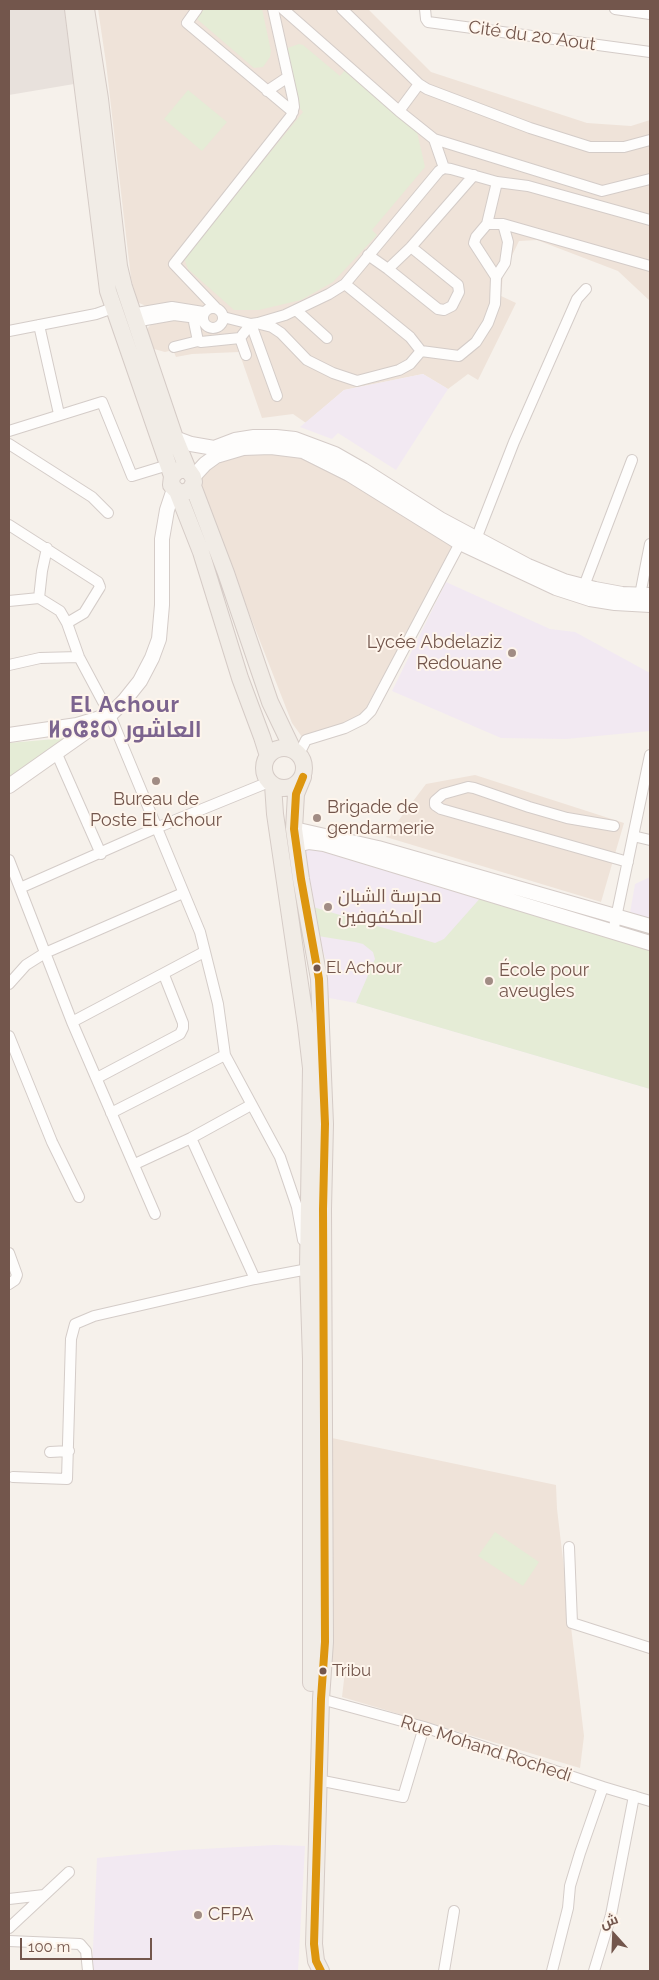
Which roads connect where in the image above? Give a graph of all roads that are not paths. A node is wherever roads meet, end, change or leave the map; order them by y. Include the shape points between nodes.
1 (73, 9) edge
2 (86, 9) edge
3 (197, 9) edge
4 (273, 9) edge
5 (283, 9) edge
6 (342, 9) edge
7 (425, 9) edge
8 (616, 9) edge
9 (650, 14) edge
10 (650, 52) edge
11 (288, 77) junction
12 (419, 84) junction
13 (267, 91) junction
14 (399, 111) junction
15 (293, 112) junction
16 (434, 139) junction
17 (650, 140) edge
18 (444, 168) junction
19 (474, 175) junction
20 (650, 179) edge
21 (498, 182) junction
22 (650, 220) edge
23 (488, 224) junction
24 (503, 224) junction
25 (411, 247) junction
26 (368, 256) junction
27 (650, 266) edge
28 (388, 269) junction
29 (496, 277) junction
30 (345, 284) junction
31 (586, 289) dead end
32 (215, 307) junction
33 (113, 308) junction
34 (296, 310) junction
35 (199, 316) junction
36 (224, 317) junction
37 (133, 318) junction
38 (254, 324) junction
39 (39, 325) junction
40 (9, 331) edge
41 (240, 338) junction
42 (327, 338) dead end
43 (198, 341) junction
44 (174, 347) dead end
45 (421, 351) junction
46 (246, 355) dead end
47 (277, 396) dead end
48 (59, 414) junction
49 (9, 431) edge
50 (175, 438) junction
51 (9, 444) edge
52 (632, 460) dead end
53 (191, 478) junction
54 (173, 480) junction
55 (108, 513) dead end
56 (9, 525) edge
57 (476, 539) junction
58 (460, 543) junction
59 (650, 544) edge
60 (47, 548) junction
61 (584, 586) junction
62 (39, 598) junction
63 (9, 601) edge
64 (646, 602) edge
65 (67, 623) junction
66 (79, 657) junction
67 (9, 665) edge
68 (110, 715) junction
69 (9, 735) edge
70 (56, 752) junction
71 (296, 752) junction
72 (268, 756) junction
73 (649, 760) edge
74 (303, 777) junction
75 (271, 783) junction
76 (9, 786) edge
77 (614, 826) dead end
78 (156, 828) junction
79 (294, 828) junction
80 (633, 836) junction
81 (650, 840) edge
82 (296, 845) junction
83 (100, 854) junction
84 (9, 860) edge
85 (628, 862) junction
86 (20, 888) junction
87 (183, 893) junction
88 (617, 916) junction
89 (650, 926) edge
90 (613, 932) junction
91 (650, 944) edge
92 (204, 952) junction
93 (45, 953) junction
94 (164, 975) junction
95 (9, 984) edge
96 (72, 1022) junction
97 (9, 1036) edge
98 (225, 1055) junction
99 (97, 1078) junction
100 (251, 1105) junction
101 (111, 1113) junction
102 (191, 1138) junction
103 (135, 1164) junction
104 (79, 1197) dead end
105 (155, 1214) dead end
106 (9, 1253) edge
107 (308, 1269) junction
108 (255, 1279) junction
109 (9, 1284) edge
110 (70, 1451) junction
111 (50, 1452) dead end
112 (13, 1477) dead end
113 (569, 1547) dead end
114 (650, 1648) edge
115 (321, 1699) junction
116 (424, 1727) junction
117 (318, 1780) junction
118 (603, 1787) junction
119 (634, 1796) junction
120 (650, 1800) edge
121 (69, 1872) dead end
122 (44, 1895) junction
123 (9, 1900) edge
124 (454, 1911) dead end
125 (9, 1928) edge
126 (9, 1942) edge
127 (307, 1965) edge
128 (88, 1971) edge
129 (321, 1971) edge
130 (444, 1971) edge
131 (552, 1971) edge
132 (594, 1971) edge

1 - 33 main road via 104,262
2 - 37 main road via 119,266
3 - 13 street via 187,23
4 - 11 street
5 - 14 street
6 - 12 street
7 - 10 street, Cité du 20 Aout via 428,22
8 - 9 street
11 - 13 street
11 - 15 street
12 - 14 street
12 - 17 street via 530,128 590,147 624,147
13 - 15 street
14 - 16 street
15 - 32 street via 174,264
16 - 18 street
16 - 20 street via 602,191
18 - 19 street
18 - 26 street
19 - 21 street
19 - 25 street
21 - 22 street via 528,186
21 - 23 street
23 - 24 street
23 - 29 street via 476,236 474,244
24 - 27 street
24 - 29 street via 508,242 505,262
25 - 28 street
25 - 28 street via 458,285 459,292 452,306 438,309
26 - 28 street
26 - 30 street
29 - 45 street via 495,304 476,342 459,356
30 - 34 street
30 - 45 street via 410,336
31 - 57 street via 577,300 514,442
32 - 35 street via 208,308
32 - 36 street
33 - 39 street
33 - 54 main road
34 - 38 street
34 - 42 street
35 - 36 street via 210,328 217,328
35 - 37 street
35 - 43 street
36 - 38 street
37 - 50 main road
38 - 41 street
38 - 45 street via 280,332 307,360 358,381 399,370 410,364
38 - 47 street
39 - 40 street
39 - 48 street
41 - 43 street
41 - 46 street
43 - 44 street
48 - 49 street
48 - 54 street via 102,402 132,476
50 - 53 main road
50 - 57 main road via 214,448 235,440 276,437 316,446 363,470
51 - 55 street via 92,498
52 - 61 street
53 - 54 main road via 178,470
53 - 58 main road via 216,456 229,451 290,448 349,474
53 - 71 main road via 270,702
54 - 68 main road via 162,539 159,639 140,681
54 - 72 main road via 201,552
56 - 60 street
57 - 61 main road via 528,566
58 - 64 main road via 556,588 590,599
58 - 71 street via 371,711 345,728 306,740
59 - 64 street
60 - 62 street
60 - 65 street via 100,587 84,612
61 - 64 main road
62 - 63 street
62 - 65 street via 60,611
65 - 66 street
66 - 67 street via 40,658
66 - 68 street
68 - 69 main road via 77,725
68 - 70 main road
68 - 78 street
70 - 76 main road
70 - 83 street
71 - 72 main road via 280,749
71 - 74 main road via 304,761
72 - 75 main road via 265,772
73 - 80 street
74 - 75 main road via 290,788
74 - 79 main road via 296,794
75 - 78 street
75 - 107 main road via 311,1068
77 - 85 street via 568,818 468,787 443,794 435,801 441,809
78 - 83 street
78 - 87 street
79 - 82 main road
79 - 88 main road via 378,848
80 - 81 street
80 - 85 street
82 - 90 main road via 309,842 324,844
82 - 115 main road via 319,979 325,1124 325,1642
83 - 86 street
84 - 86 street
85 - 88 street
86 - 93 street
87 - 92 street via 200,932
87 - 93 street
88 - 89 main road
88 - 90 street
90 - 91 main road
92 - 94 street
92 - 98 street via 218,1004
93 - 95 street via 26,965
93 - 96 street
94 - 96 street
94 - 99 street via 183,1023 180,1034
96 - 99 street
97 - 104 street via 52,1142
98 - 100 street
98 - 101 street
99 - 101 street
100 - 102 street
100 - 107 street via 286,1174
101 - 103 street
102 - 103 street
102 - 108 street
103 - 105 street
106 - 109 street via 17,1275
107 - 108 street
107 - 127 main road via 312,1631
108 - 110 street via 94,1316 75,1324 71,1339
110 - 111 street
110 - 112 street via 67,1479
113 - 114 street via 572,1623
115 - 116 street, Rue Mohand Rochedi
115 - 117 main road
116 - 117 street via 403,1797
116 - 118 street, Rue Mohand Rochedi
117 - 129 main road via 314,1944
118 - 119 street, Rue Mohand Rochedi
118 - 131 street via 573,1878
119 - 120 street, Rue Mohand Rochedi
119 - 132 street via 611,1915
121 - 122 street
122 - 123 street
122 - 125 street
124 - 130 street
126 - 128 street via 80,1944 86,1951

